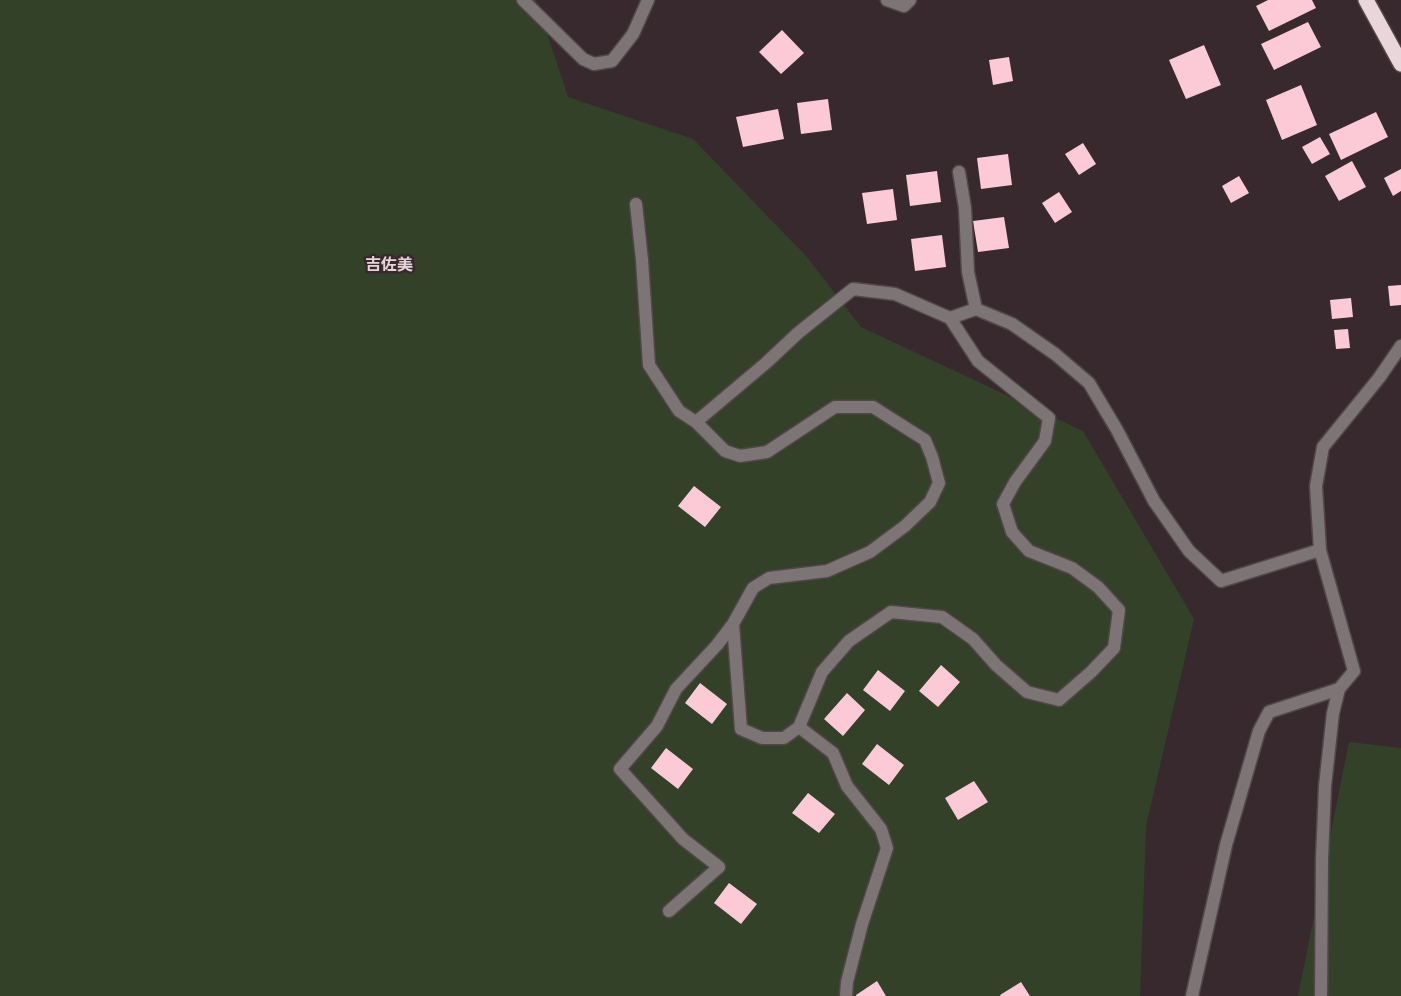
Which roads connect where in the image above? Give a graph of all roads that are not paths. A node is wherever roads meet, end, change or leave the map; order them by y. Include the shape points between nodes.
1 (522, 0) edge
2 (648, 0) edge
3 (887, 0) edge
4 (910, 0) edge
5 (1366, 0) edge
6 (1401, 64) edge
7 (959, 172) dead end
8 (636, 204) dead end
9 (976, 308) junction
10 (950, 318) junction
11 (1401, 346) edge
12 (696, 422) junction
13 (1320, 550) junction
14 (733, 624) junction
15 (1339, 689) junction
16 (799, 727) junction
17 (669, 911) dead end
18 (846, 996) edge
19 (1192, 996) edge
20 (1322, 996) edge

1 - 2 street via 583,59 594,64 612,61 633,34
3 - 4 street via 904,6
5 - 6 highway
7 - 9 street via 965,208 968,272
8 - 12 street via 649,365 679,411
9 - 10 street
9 - 13 street via 1012,324 1055,354 1089,384 1154,501 1189,551 1221,581
10 - 12 street via 895,294 853,289
10 - 16 street via 978,360 1049,418 1045,441 1003,504 1012,532 1029,551 1072,568 1098,587 1119,610 1114,648 1059,700 1027,692 973,639 942,617 891,612 849,641 822,672
11 - 13 street via 1323,447 1316,486
12 - 14 street via 725,451 740,456 767,452 836,407 873,407 925,440 938,482 930,502 870,552 827,571 769,578 753,588
13 - 15 street via 1354,671
14 - 16 street via 741,729 762,738 784,738
14 - 17 street via 676,689 657,726 620,769 683,839 719,867
15 - 19 street via 1269,712 1259,732 1226,845
15 - 20 street via 1333,713 1325,786
16 - 18 street via 833,753 847,786 880,830 887,848 862,924

